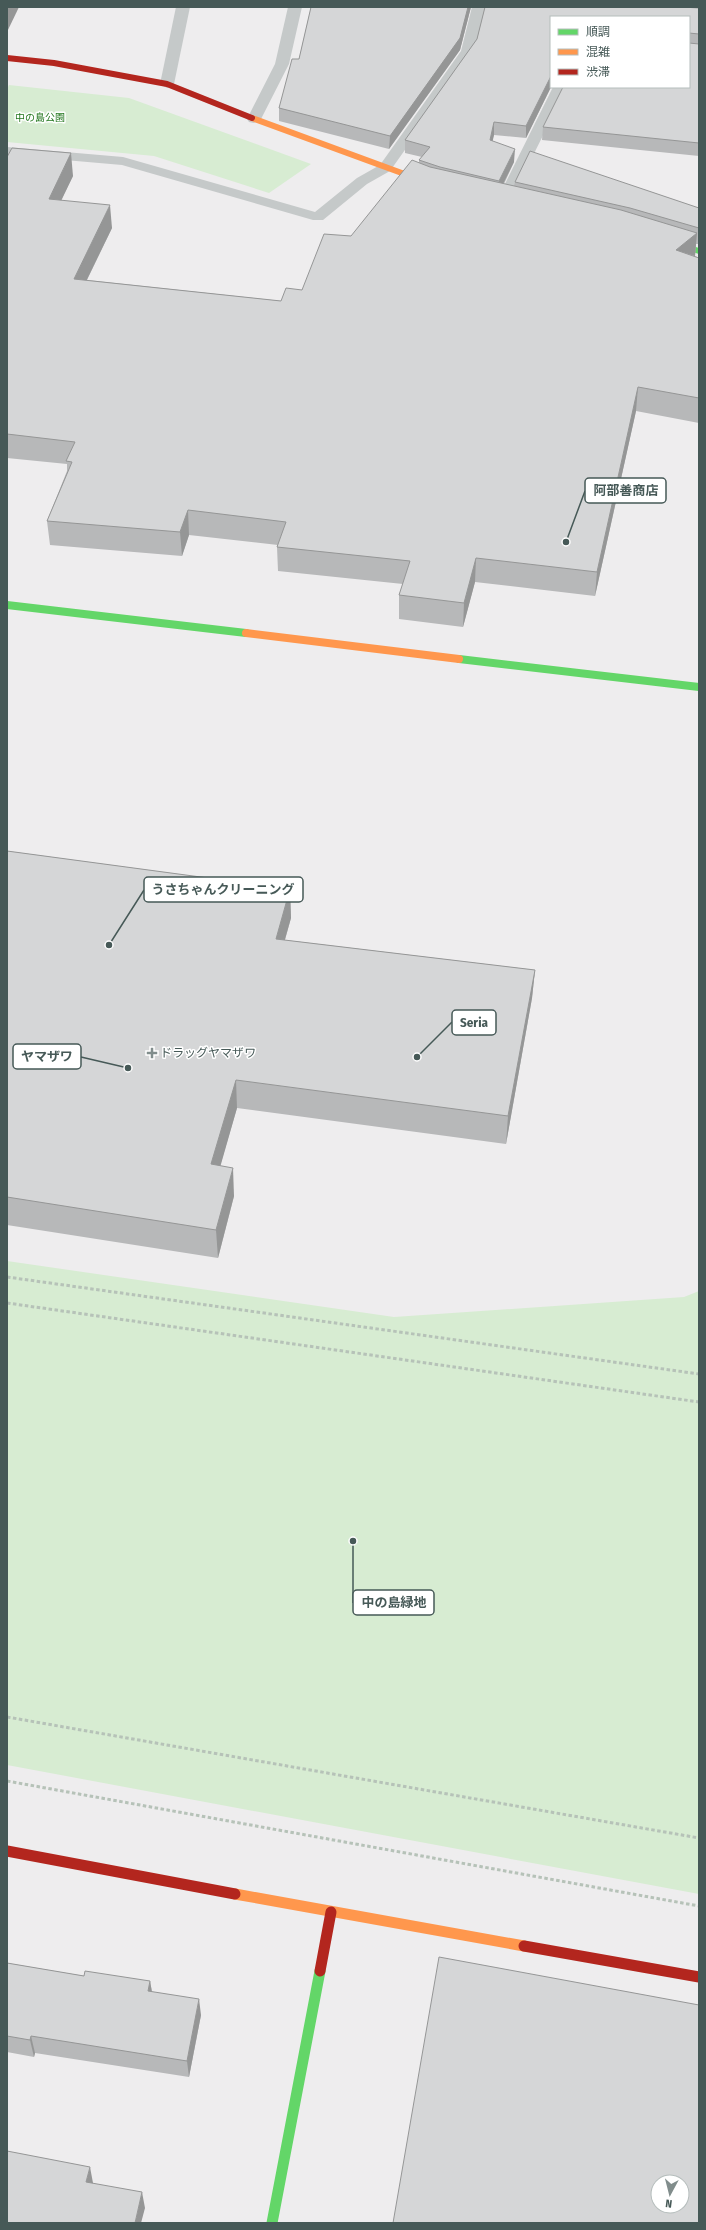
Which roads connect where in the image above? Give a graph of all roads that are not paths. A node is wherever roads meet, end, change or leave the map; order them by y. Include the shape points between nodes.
1 (183, 7) edge
2 (295, 7) edge
3 (479, 7) edge
4 (7, 58) edge
5 (167, 84) junction
6 (560, 88) edge
7 (254, 119) junction
8 (7, 151) edge
9 (385, 168) junction
10 (435, 185) edge
11 (504, 200) edge
12 (661, 240) edge
13 (699, 251) edge
14 (7, 605) edge
15 (699, 687) edge
16 (7, 1851) edge
17 (331, 1912) junction
18 (699, 1977) edge
19 (272, 2223) edge

1 - 5 street
2 - 7 street via 282,64
3 - 9 street via 468,50
4 - 5 street via 54,62
5 - 7 street
6 - 11 street
7 - 9 street
8 - 9 street via 123,162 318,218 362,181
9 - 10 street
12 - 13 street
14 - 15 street
16 - 17 street
17 - 18 street
17 - 19 street

